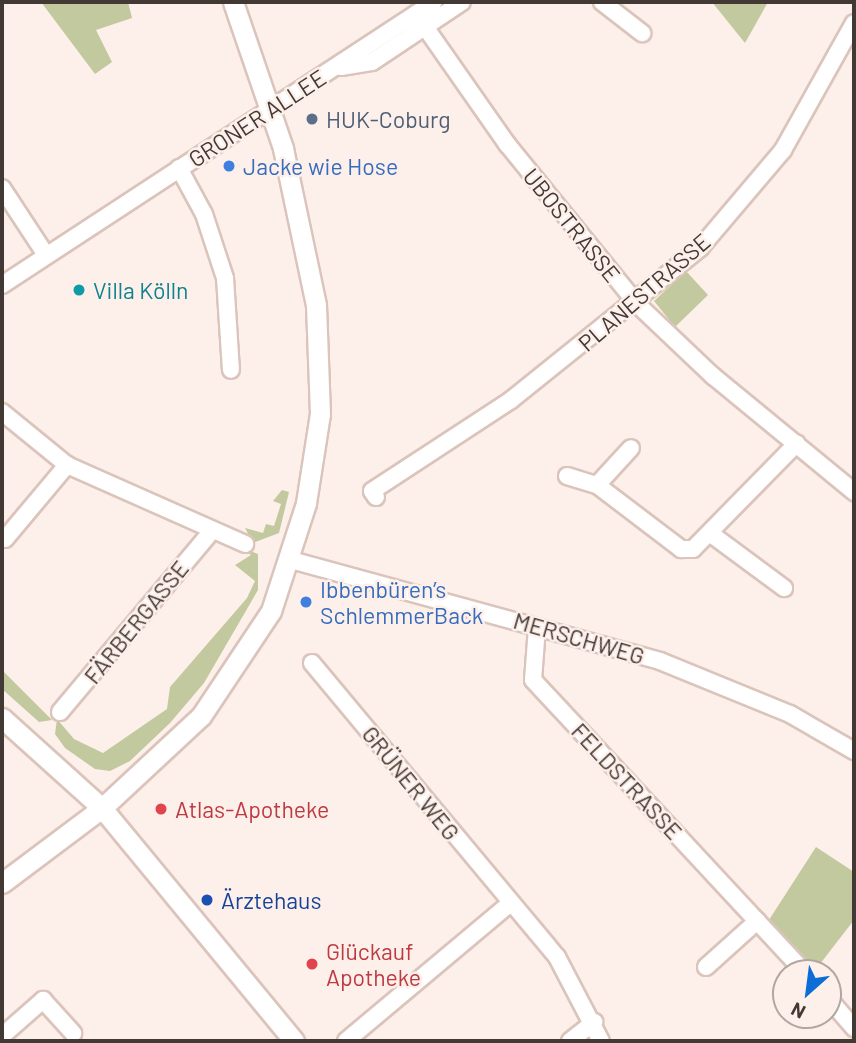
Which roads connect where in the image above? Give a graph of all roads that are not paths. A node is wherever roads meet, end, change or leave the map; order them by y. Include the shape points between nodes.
1 (233, 2) edge
2 (434, 2) edge
3 (462, 2) edge
4 (602, 2) edge
5 (422, 19) junction
6 (854, 23) edge
7 (642, 33) dead end
8 (272, 110) junction
9 (179, 168) junction
10 (2, 188) edge
11 (46, 255) junction
12 (2, 285) edge
13 (637, 303) junction
14 (231, 370) dead end
15 (2, 412) edge
16 (797, 443) junction
17 (631, 448) dead end
18 (67, 466) junction
19 (568, 475) dead end
20 (597, 485) junction
21 (852, 485) edge
22 (376, 497) dead end
23 (212, 531) junction
24 (711, 534) junction
25 (5, 539) dead end
26 (245, 544) dead end
27 (291, 560) junction
28 (785, 588) dead end
29 (537, 627) junction
30 (312, 663) dead end
31 (60, 712) dead end
32 (2, 718) edge
33 (854, 751) edge
34 (102, 808) junction
35 (2, 883) edge
36 (509, 904) junction
37 (757, 921) junction
38 (792, 959) edge
39 (706, 967) dead end
40 (842, 1014) edge
41 (594, 1022) junction
42 (854, 1028) edge
43 (73, 1033) dead end
44 (2, 1037) edge
45 (294, 1041) edge
46 (346, 1041) edge
47 (570, 1041) edge
48 (601, 1041) edge

1 - 8 main road
2 - 5 street, GRONER ALLEE
3 - 5 street, GRONER ALLEE
4 - 7 street
5 - 8 street, GRONER ALLEE
5 - 13 street, UBOSTRASSE via 507,144
6 - 13 street, PLANESTRASSE via 783,150 700,248
8 - 9 street, GRONER ALLEE
8 - 27 main road via 306,245 321,371 316,453
9 - 11 street, GRONER ALLEE
9 - 14 street, GRONER ALLEE via 204,214 225,278
10 - 11 street
11 - 12 street, GRONER ALLEE
13 - 16 street, UBOSTRASSE via 713,376
13 - 22 street, PLANESTRASSE via 511,400 372,491
15 - 18 street
16 - 21 street, UBOSTRASSE
16 - 24 street
17 - 20 street
18 - 23 street
18 - 25 street
19 - 20 street
20 - 24 street via 681,549 694,549
23 - 26 street
23 - 31 street, FÄRBERGASSE
24 - 28 street
27 - 29 street, MERSCHWEG
27 - 34 main road via 262,629 222,688 166,754
29 - 33 street, MERSCHWEG via 660,661 790,714
29 - 37 street, FELDSTRASSE via 533,680
30 - 36 street, GRÜNER WEG
32 - 34 main road
34 - 35 main road
34 - 45 main road
36 - 41 street, GRÜNER WEG via 557,957
36 - 46 street
37 - 38 street, FELDSTRASSE
37 - 39 street
40 - 42 street
41 - 47 street
41 - 48 street, GRÜNER WEG
43 - 44 street via 43,1000

